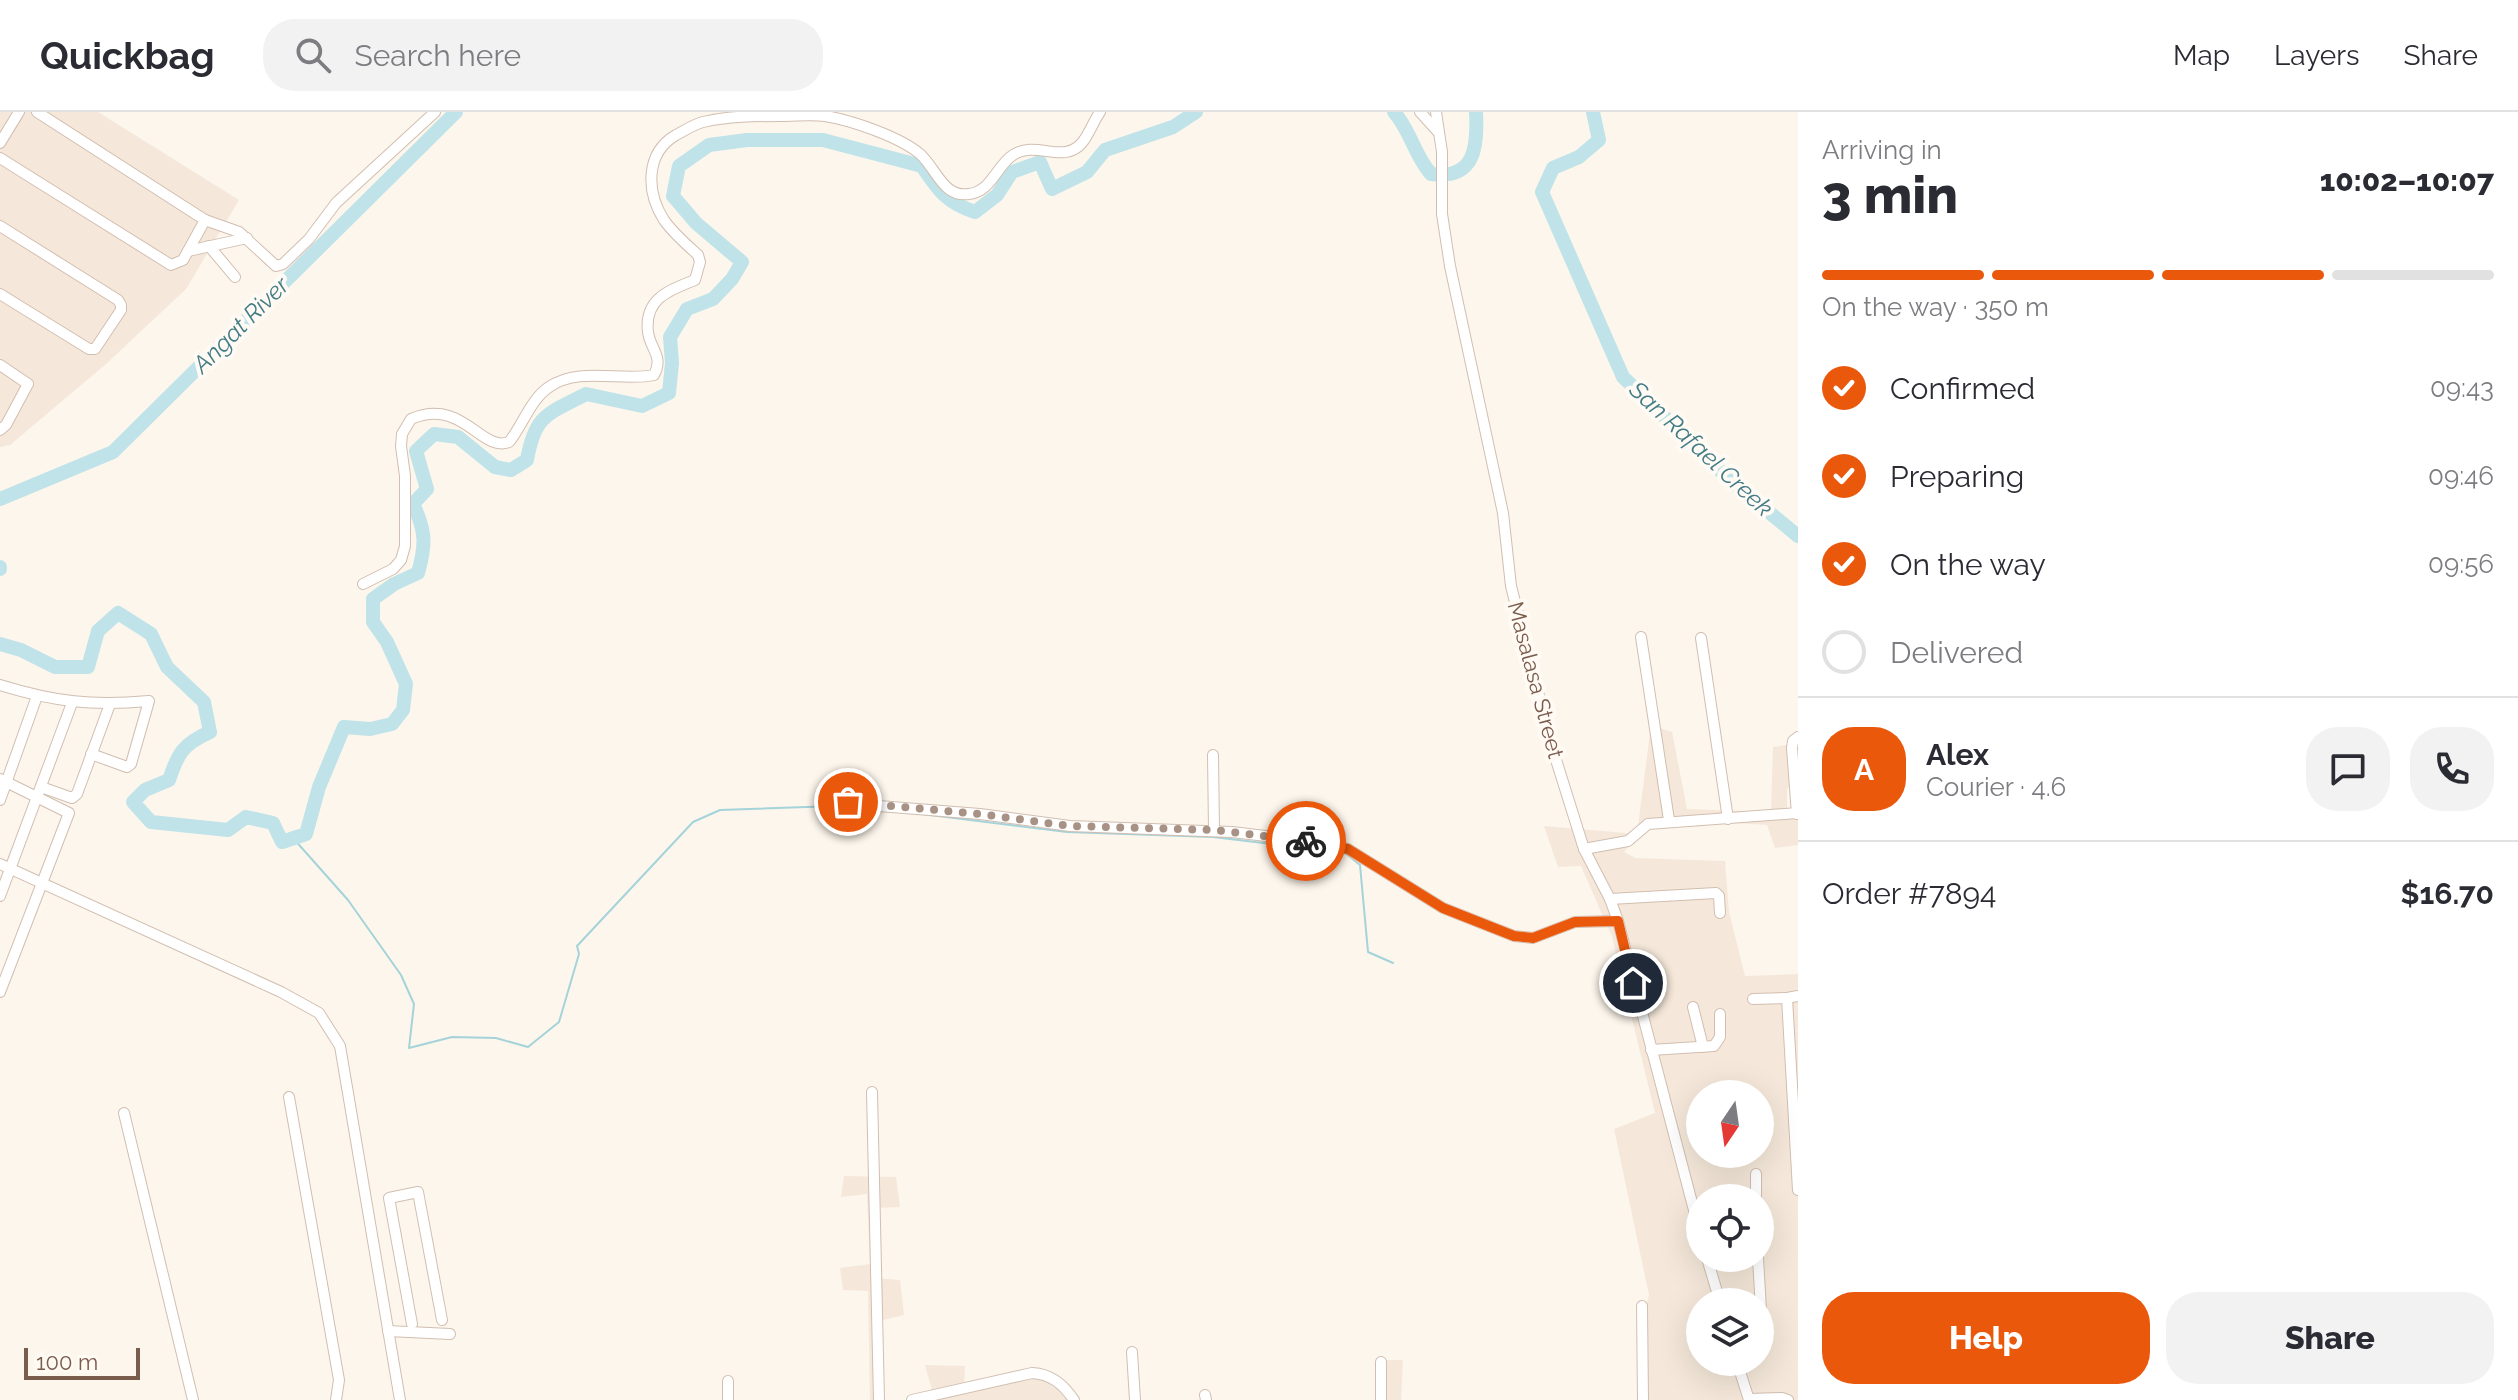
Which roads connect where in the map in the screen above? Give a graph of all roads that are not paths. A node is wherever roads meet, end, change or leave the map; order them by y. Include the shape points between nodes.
1 (19, 112) edge
2 (37, 112) edge
3 (435, 112) edge
4 (1100, 112) edge
5 (1420, 112) edge
6 (1436, 112) edge
7 (1441, 135) junction
8 (0, 143) edge
9 (0, 158) edge
10 (205, 220) junction
11 (0, 226) edge
12 (247, 238) junction
13 (209, 246) junction
14 (188, 251) junction
15 (235, 277) dead end
16 (0, 294) edge
17 (0, 365) edge
18 (0, 430) edge
19 (363, 584) dead end
20 (1641, 637) dead end
21 (1701, 638) dead end
22 (1, 688) edge
23 (37, 696) junction
24 (72, 703) junction
25 (110, 704) junction
26 (1798, 737) edge
27 (91, 754) junction
28 (1213, 755) dead end
29 (3, 781) edge
30 (41, 787) junction
31 (37, 798) junction
32 (0, 800) edge
33 (841, 803) dead end
34 (1798, 814) edge
35 (1728, 819) junction
36 (1669, 820) junction
37 (1214, 830) junction
38 (1584, 849) junction
39 (5, 866) edge
40 (42, 883) junction
41 (0, 896) edge
42 (1610, 899) junction
43 (1720, 913) dead end
44 (1618, 921) junction
45 (0, 992) edge
46 (1792, 997) edge
47 (1753, 999) dead end
48 (1693, 1007) dead end
49 (1720, 1014) dead end
50 (1703, 1047) junction
51 (1651, 1050) junction
52 (872, 1092) dead end
53 (289, 1097) dead end
54 (124, 1113) dead end
55 (1756, 1174) dead end
56 (1687, 1184) edge
57 (1756, 1184) edge
58 (1798, 1190) edge
59 (398, 1249) junction
60 (375, 1253) junction
61 (1642, 1306) dead end
62 (442, 1320) dead end
63 (412, 1324) dead end
64 (388, 1331) junction
65 (450, 1334) dead end
66 (1132, 1352) dead end
67 (1381, 1362) dead end
68 (1742, 1376) edge
69 (728, 1381) dead end
70 (1749, 1399) edge
71 (193, 1400) edge
72 (336, 1400) edge
73 (400, 1400) edge
74 (728, 1400) edge
75 (879, 1400) edge
76 (912, 1400) edge
77 (1074, 1400) edge
78 (1135, 1400) edge
79 (1381, 1400) edge
80 (1643, 1400) edge
81 (1788, 1400) edge

1 - 8 street
2 - 10 street
3 - 12 street via 336,203 283,264 268,261
4 - 19 street via 1081,144 1069,152 1023,149 981,191 971,194 943,186 924,157 907,145 824,116 700,122 668,139 652,158 651,186 663,218 700,262 695,280 655,300 648,333 659,357 654,375 591,376 550,386 503,445 449,415 435,412 411,419 401,446 401,560
5 - 7 street
6 - 7 street, Masalasa Street
7 - 38 street, Masalasa Street via 1442,214 1450,266 1503,513 1511,586
9 - 14 street via 164,262 177,264
10 - 12 street
10 - 14 street
11 - 16 street via 118,300 121,310 95,349 89,349
12 - 13 street
13 - 14 street
13 - 15 street
17 - 18 street via 28,388
20 - 36 street
21 - 35 street
22 - 23 street
23 - 24 street
23 - 29 street
24 - 25 street
24 - 30 street
25 - 27 street
25 - 27 street via 149,701 131,764
26 - 34 street via 1792,748
27 - 30 street via 72,798
28 - 37 street
29 - 31 street
29 - 32 street
30 - 31 street
31 - 39 street
31 - 40 street via 69,813
33 - 37 street via 955,806 1070,826
34 - 35 street
35 - 36 street
36 - 38 street via 1644,825 1628,841
37 - 44 street via 1348,849 1443,908 1519,938 1575,922
38 - 42 street, Masalasa Street
39 - 40 street
39 - 41 street
40 - 45 street
40 - 60 street via 319,1013 340,1046
42 - 43 street via 1716,893
42 - 44 street, Masalasa Street
44 - 51 street, Masalasa Street
46 - 47 street
46 - 58 street
48 - 50 street
49 - 50 street via 1717,1044
50 - 51 street
51 - 56 street, Masalasa Street
52 - 75 street
53 - 72 street via 339,1380
54 - 71 street
55 - 57 street
59 - 60 street
59 - 62 street via 389,1198 418,1192
59 - 63 street
60 - 64 street
61 - 80 street
64 - 65 street
64 - 73 street
66 - 78 street
67 - 79 street
68 - 70 street
69 - 74 street
70 - 81 street
76 - 77 street via 1032,1373 1057,1381

